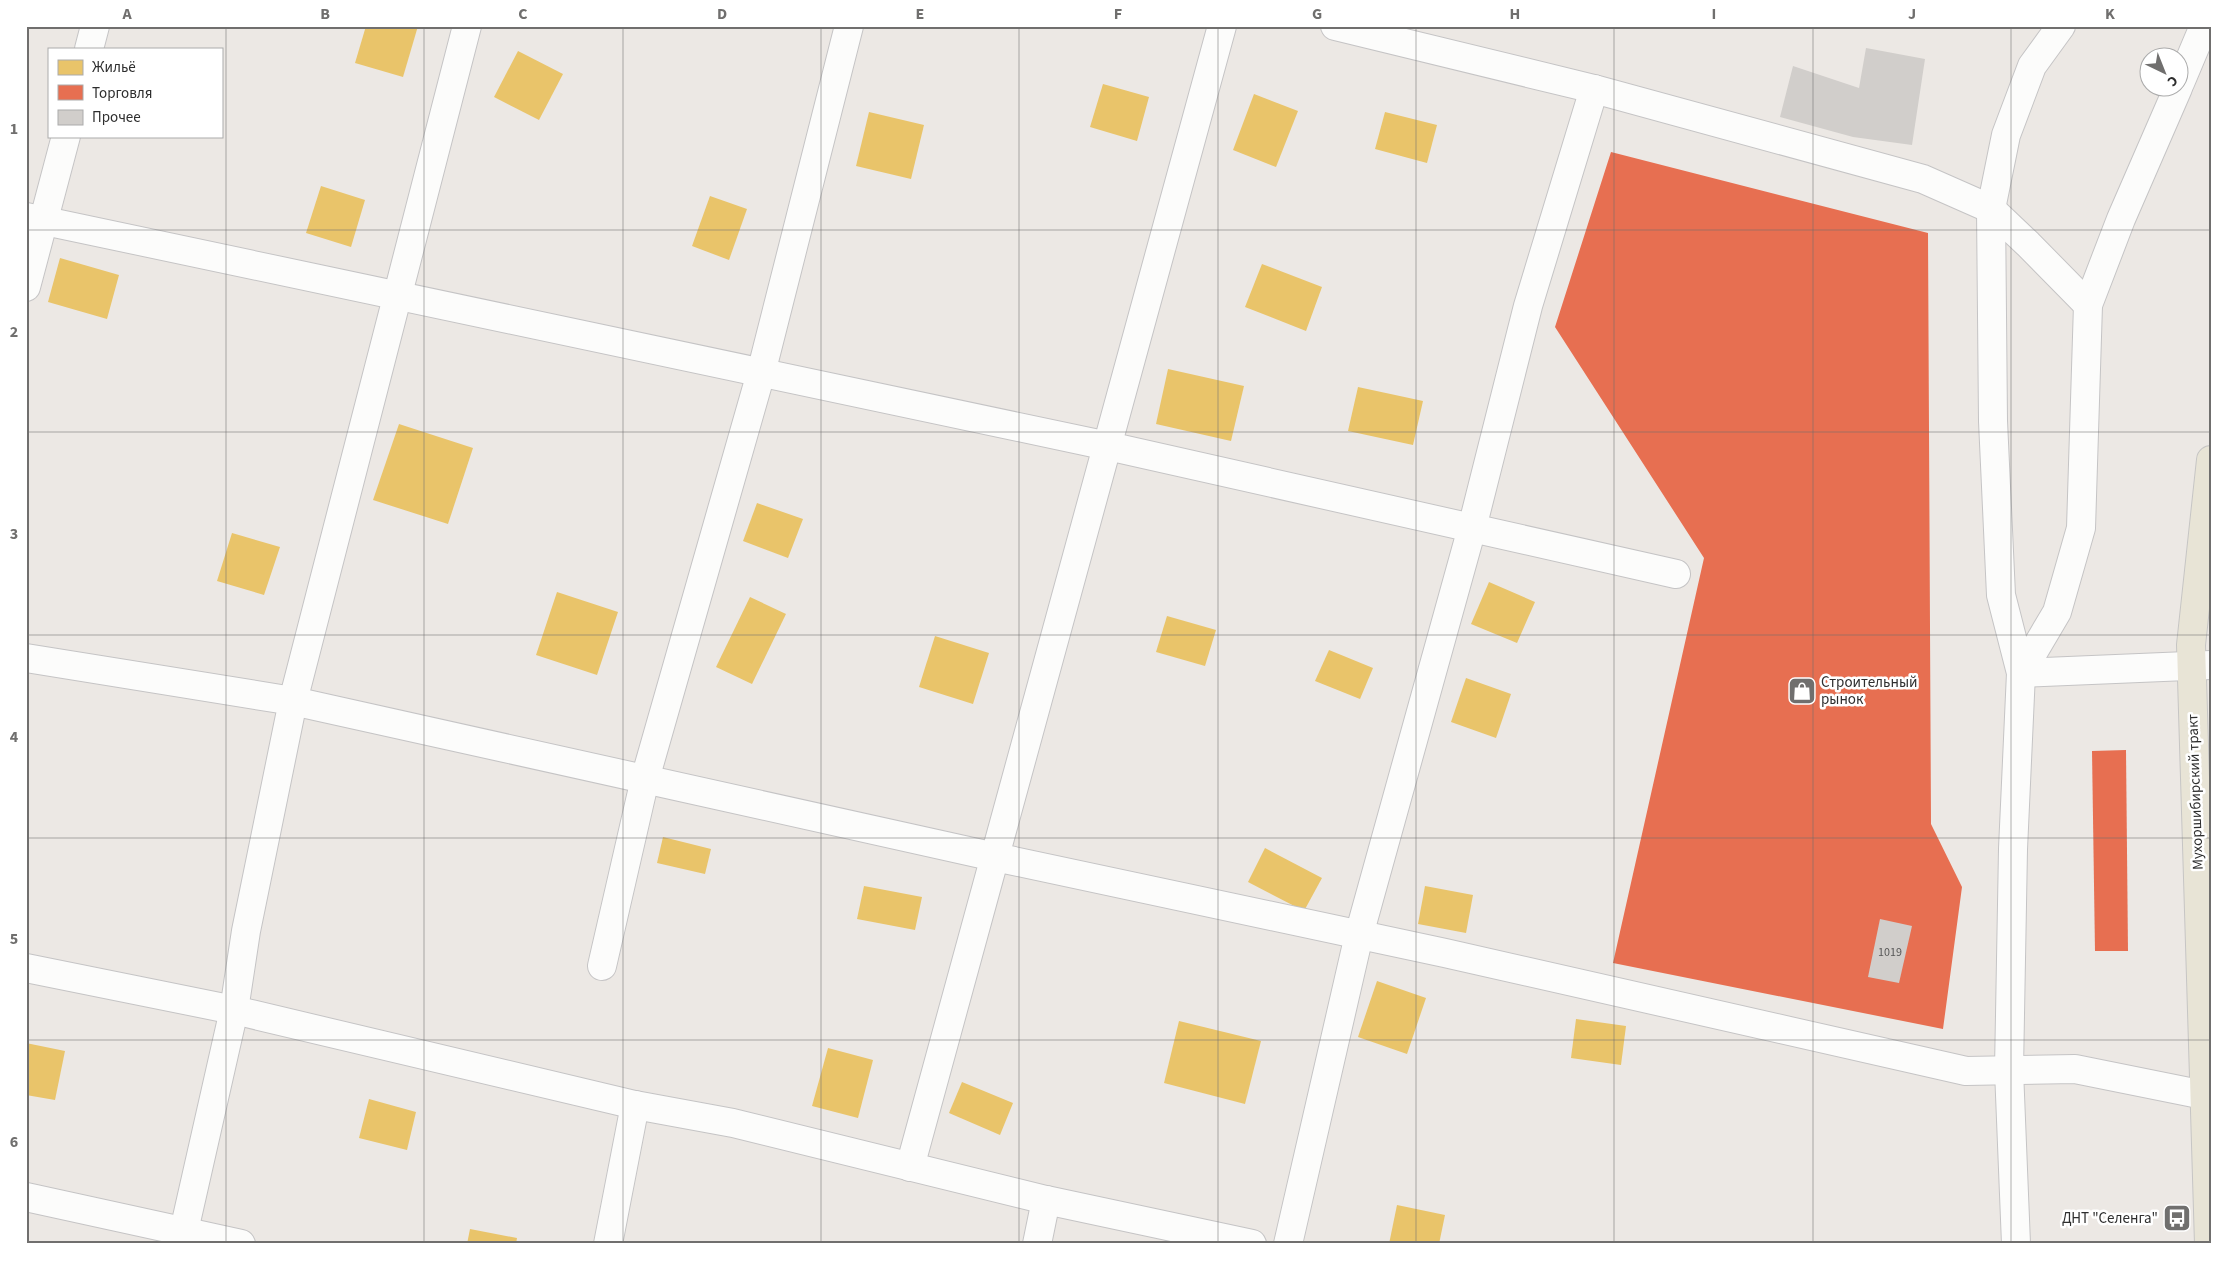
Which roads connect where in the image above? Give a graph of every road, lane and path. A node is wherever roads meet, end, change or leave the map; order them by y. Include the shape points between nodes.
1 (95, 26) edge
2 (467, 26) edge
3 (849, 26) edge
4 (1222, 26) edge
5 (1335, 26) edge
6 (2061, 26) edge
7 (2204, 26) edge
8 (89, 48) edge
9 (2190, 60) edge
10 (1594, 89) junction
11 (2174, 98) edge
12 (65, 138) edge
13 (1991, 209) junction
14 (35, 220) edge
15 (26, 287) edge
16 (397, 296) junction
17 (2088, 305) junction
18 (761, 373) junction
19 (1108, 446) junction
20 (2211, 460) edge
21 (1472, 528) junction
22 (1676, 574) dead end
23 (26, 658) edge
24 (2201, 666) edge
25 (2021, 673) junction
26 (293, 701) junction
27 (645, 779) junction
28 (995, 857) junction
29 (1360, 934) junction
30 (602, 966) dead end
31 (26, 968) edge
32 (234, 1010) junction
33 (2009, 1070) junction
34 (2204, 1095) junction
35 (635, 1105) junction
36 (910, 1167) junction
37 (26, 1197) edge
38 (1046, 1200) junction
39 (183, 1238) edge
40 (241, 1244) edge
41 (608, 1244) edge
42 (1037, 1244) edge
43 (1252, 1244) edge
44 (1288, 1244) edge
45 (2016, 1244) edge
46 (2209, 1244) edge

1 - 8 street
2 - 16 street
3 - 18 street
4 - 19 street
5 - 10 street
6 - 13 street via 2032,66 2006,135
7 - 9 street
10 - 13 street via 1923,178
10 - 21 street via 1528,306
11 - 17 street
12 - 14 street
13 - 17 street
13 - 25 street via 1993,420 2001,595
14 - 15 street
14 - 16 street
16 - 18 street
16 - 26 street
17 - 25 street via 2081,528 2057,612
18 - 19 street
18 - 27 street
19 - 21 street
19 - 28 street
20 - 24 main road, Мухоршибирский тракт via 2191,645
21 - 22 street
21 - 29 street
23 - 26 street
24 - 25 street
24 - 34 main road, Мухоршибирский тракт
25 - 33 street via 2013,850
26 - 27 street
26 - 32 street via 246,931
27 - 28 street
27 - 30 street
28 - 29 street
28 - 36 street
29 - 33 street via 1966,1071
29 - 44 street
31 - 32 street
32 - 35 street
32 - 39 street
33 - 34 street via 2076,1069
33 - 45 street
34 - 46 main road, Мухоршибирский тракт
35 - 36 street via 733,1123
35 - 41 street
36 - 38 street
37 - 39 street
38 - 42 street
38 - 43 street
39 - 40 street

